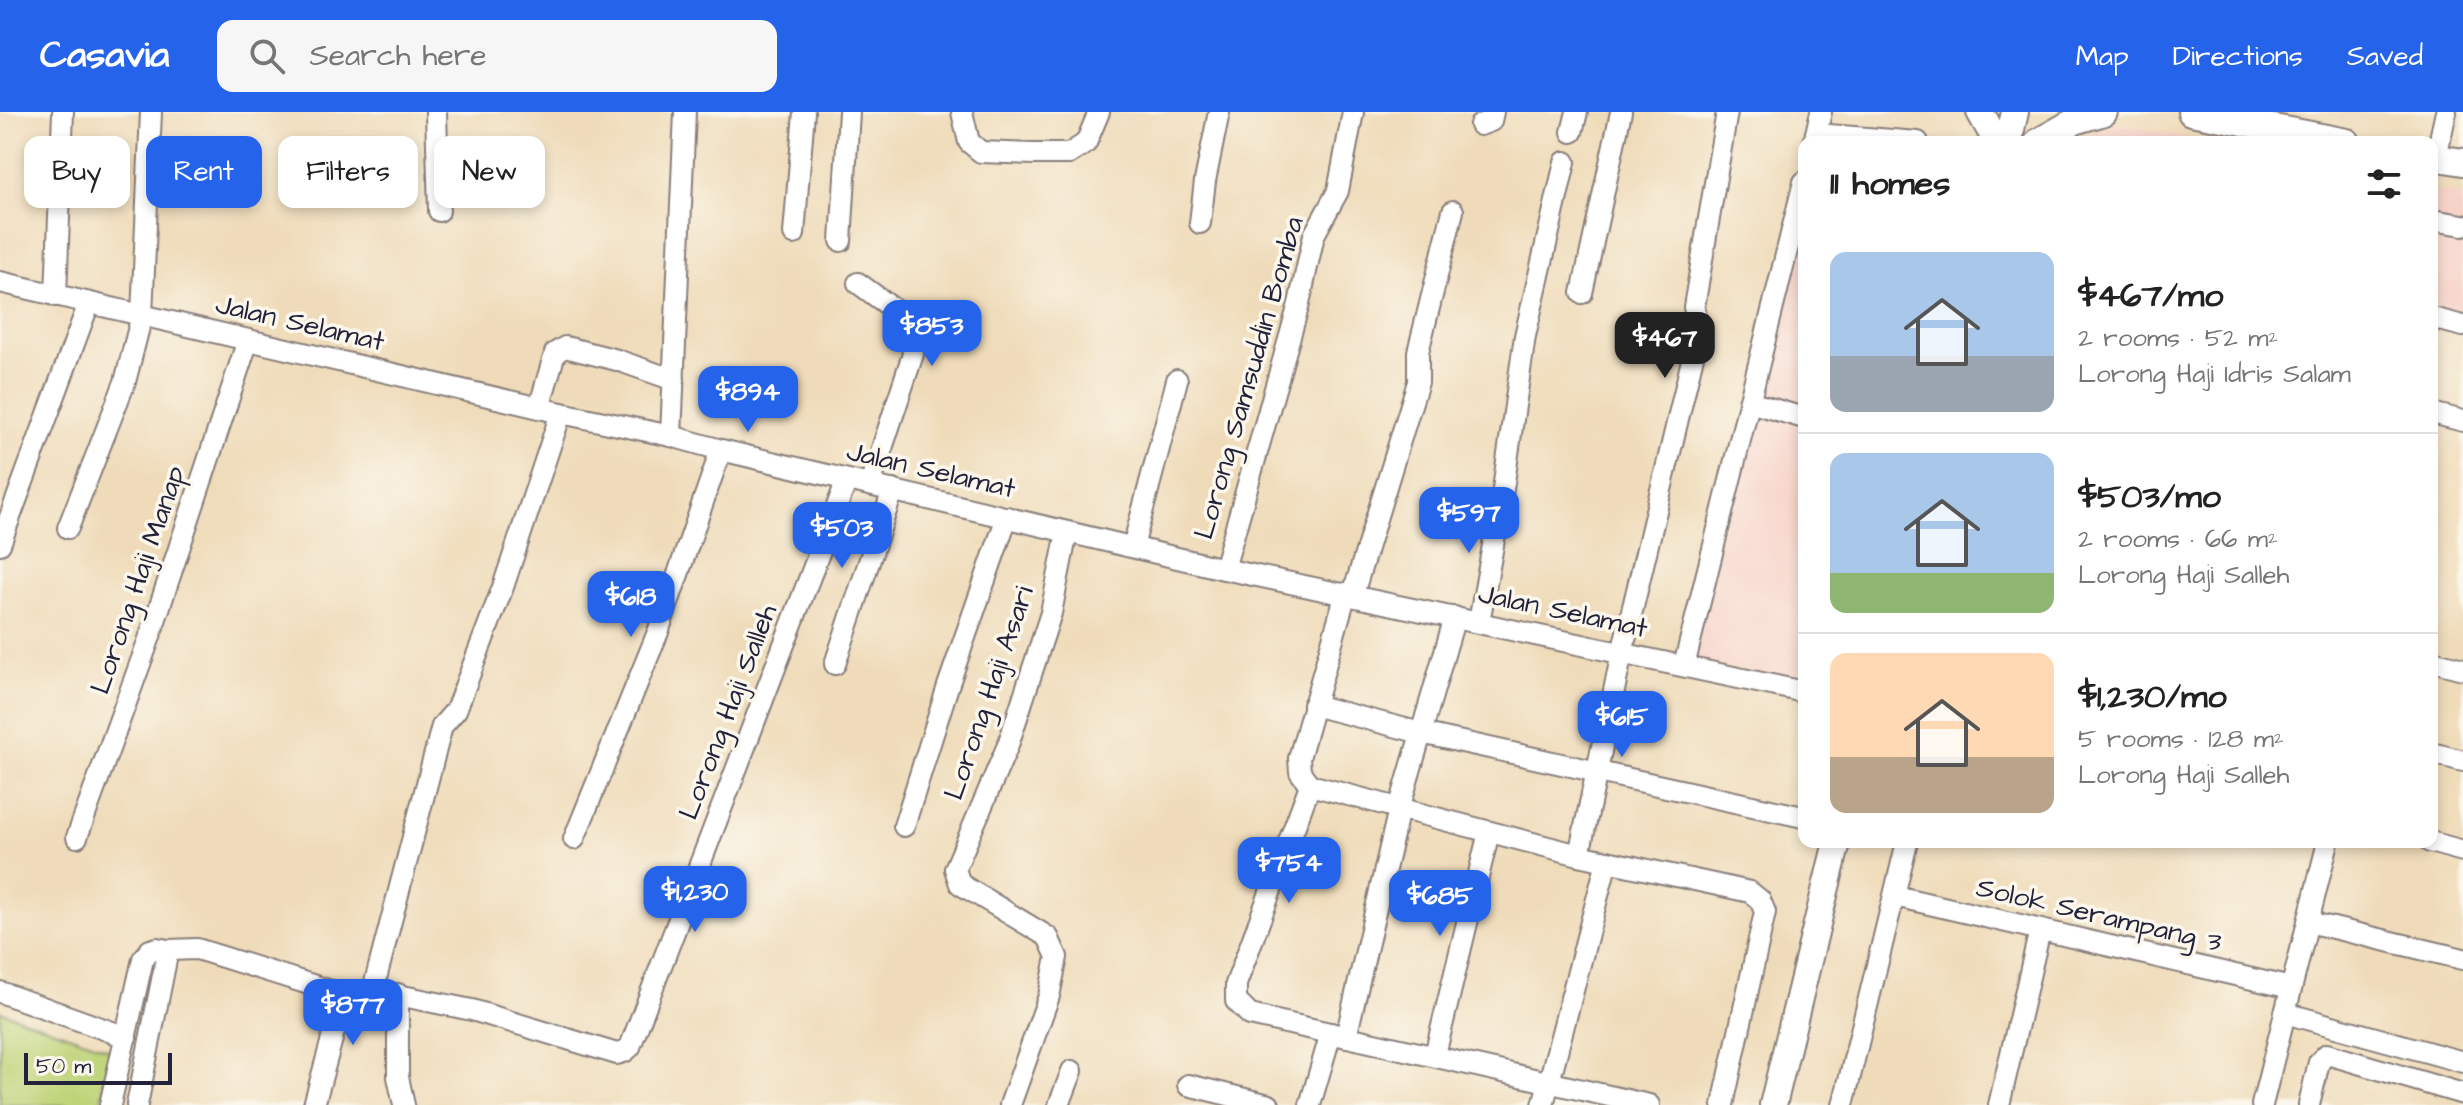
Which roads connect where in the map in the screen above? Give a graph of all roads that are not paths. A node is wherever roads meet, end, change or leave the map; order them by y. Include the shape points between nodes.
1 (63, 112) edge
2 (151, 112) edge
3 (436, 112) edge
4 (685, 112) edge
5 (804, 112) edge
6 (849, 112) edge
7 (962, 112) edge
8 (1099, 112) edge
9 (1219, 112) edge
10 (1353, 112) edge
11 (1621, 112) edge
12 (1727, 112) edge
13 (1821, 112) edge
14 (1980, 112) edge
15 (2015, 112) edge
16 (2104, 112) edge
17 (2191, 112) edge
18 (2228, 112) edge
19 (2446, 112) edge
20 (2256, 134) edge
21 (1815, 136) edge
22 (1994, 136) edge
23 (2009, 136) edge
24 (2049, 136) edge
25 (2279, 136) edge
26 (2438, 142) edge
27 (2438, 158) edge
28 (1565, 162) dead end
29 (2463, 162) edge
30 (1798, 206) edge
31 (439, 211) dead end
32 (1453, 211) dead end
33 (2438, 221) edge
34 (1200, 223) dead end
35 (2463, 225) edge
36 (794, 234) dead end
37 (841, 241) dead end
38 (0, 282) edge
39 (858, 283) dead end
40 (1582, 293) dead end
41 (56, 296) junction
42 (89, 303) junction
43 (142, 315) junction
44 (2438, 320) edge
45 (2463, 326) edge
46 (248, 340) junction
47 (675, 372) junction
48 (1177, 380) dead end
49 (1749, 402) junction
50 (539, 408) junction
51 (561, 413) junction
52 (2438, 415) edge
53 (1798, 416) edge
54 (2463, 421) edge
55 (671, 436) junction
56 (721, 450) junction
57 (847, 480) junction
58 (870, 485) junction
59 (893, 490) junction
60 (1007, 517) junction
61 (68, 528) dead end
62 (1067, 532) junction
63 (0, 544) edge
64 (1133, 547) junction
65 (1224, 569) junction
66 (1349, 594) junction
67 (1455, 617) junction
68 (1479, 622) junction
69 (1622, 653) junction
70 (2438, 663) edge
71 (835, 664) dead end
72 (1684, 666) junction
73 (2463, 669) edge
74 (1798, 689) edge
75 (1313, 705) junction
76 (1421, 733) junction
77 (2438, 755) edge
78 (2463, 761) edge
79 (1598, 770) junction
80 (1310, 785) junction
81 (1399, 809) junction
82 (1798, 816) edge
83 (904, 826) dead end
84 (1489, 832) junction
85 (77, 837) dead end
86 (574, 839) dead end
87 (2438, 844) edge
88 (1836, 848) edge
89 (1906, 848) edge
90 (2322, 848) edge
91 (2463, 851) edge
92 (1579, 855) junction
93 (1607, 861) junction
94 (1895, 896) junction
95 (2308, 922) junction
96 (2040, 930) junction
97 (162, 949) junction
98 (2463, 959) edge
99 (2291, 988) junction
100 (373, 990) junction
101 (0, 992) edge
102 (398, 994) junction
103 (344, 995) junction
104 (2285, 1013) junction
105 (1339, 1035) junction
106 (126, 1037) junction
107 (1435, 1055) junction
108 (2463, 1062) edge
109 (1072, 1071) dead end
110 (1550, 1082) junction
111 (1188, 1085) dead end
112 (2463, 1094) edge
113 (110, 1105) edge
114 (137, 1105) edge
115 (314, 1105) edge
116 (404, 1105) edge
117 (1010, 1105) edge
118 (1059, 1105) edge
119 (1269, 1105) edge
120 (1310, 1105) edge
121 (1543, 1105) edge
122 (1649, 1105) edge
123 (1723, 1105) edge
124 (1773, 1105) edge
125 (1843, 1105) edge
126 (1999, 1105) edge
127 (2262, 1105) edge
128 (2309, 1105) edge

1 - 41 street
2 - 43 street
3 - 31 street
4 - 47 street
5 - 36 street
6 - 37 street
7 - 8 street via 969,142 981,152 1034,154 1069,154 1086,143
9 - 34 street
10 - 65 street, Lorong Samsuddin Bomba via 1338,191 1314,235
11 - 40 street
12 - 69 street via 1694,307 1699,331
13 - 21 street
14 - 22 main road
15 - 23 main road
16 - 24 main road
17 - 20 main road
18 - 20 street
19 - 26 street
20 - 25 main road
27 - 29 main road
28 - 68 street via 1525,336
30 - 49 street
32 - 66 street via 1418,352 1418,382
33 - 35 street
38 - 41 street, Jalan Selamat
39 - 58 street via 903,316 913,354
41 - 42 street, Jalan Selamat
42 - 43 street, Jalan Selamat
42 - 63 street
43 - 46 street, Jalan Selamat
43 - 61 street via 125,382
44 - 45 street
46 - 50 street, Jalan Selamat
46 - 85 street, Lorong Haji Manap
47 - 50 street via 565,347 555,353
47 - 55 street
48 - 64 street
49 - 53 street
49 - 72 street
50 - 51 street, Jalan Selamat
51 - 55 street, Jalan Selamat
51 - 100 street via 503,587 456,710 442,726
52 - 54 street
55 - 56 street, Jalan Selamat
56 - 57 street, Jalan Selamat
56 - 86 street via 658,632
57 - 58 street, Jalan Selamat
57 - 102 street, Lorong Haji Salleh via 630,1047 617,1054 472,1010
58 - 59 street, Jalan Selamat
59 - 60 street, Jalan Selamat
59 - 71 street
60 - 62 street, Jalan Selamat
60 - 83 street
62 - 64 street, Jalan Selamat
62 - 117 street, Lorong Haji Asari via 1051,613 1008,745 955,869 960,884 1048,937 1057,957 1049,996
64 - 65 street, Jalan Selamat
65 - 66 street, Jalan Selamat
66 - 67 street, Jalan Selamat
66 - 75 street
67 - 68 street, Jalan Selamat
67 - 76 street
68 - 69 street, Jalan Selamat
69 - 72 street, Jalan Selamat
69 - 79 street
70 - 73 street
72 - 74 street, Jalan Selamat
75 - 76 street
75 - 80 street via 1299,758 1300,772
76 - 79 street
76 - 81 street
77 - 78 street
79 - 82 street
79 - 92 street
80 - 81 street
80 - 105 street via 1236,984 1236,1001 1250,1015
81 - 84 street
81 - 105 street
84 - 92 street
84 - 107 street
87 - 91 street
88 - 124 main road
89 - 94 street
90 - 95 street
92 - 93 street
93 - 110 street
93 - 123 street via 1750,892 1760,900 1765,912
94 - 96 street, Solok Serampang 3
94 - 125 street
95 - 98 street
95 - 99 street
96 - 99 street, Solok Serampang 3
96 - 126 street
97 - 103 street via 197,949
97 - 106 street via 150,950 143,959
97 - 114 street
99 - 104 street
100 - 102 street
100 - 103 street
101 - 106 street
102 - 116 street via 398,1077
103 - 115 street
104 - 108 street
104 - 127 street
105 - 107 street
105 - 120 street
106 - 113 street
107 - 110 street
109 - 118 street
110 - 121 street
110 - 122 street
111 - 119 street
112 - 128 street via 2327,1054 2319,1062

